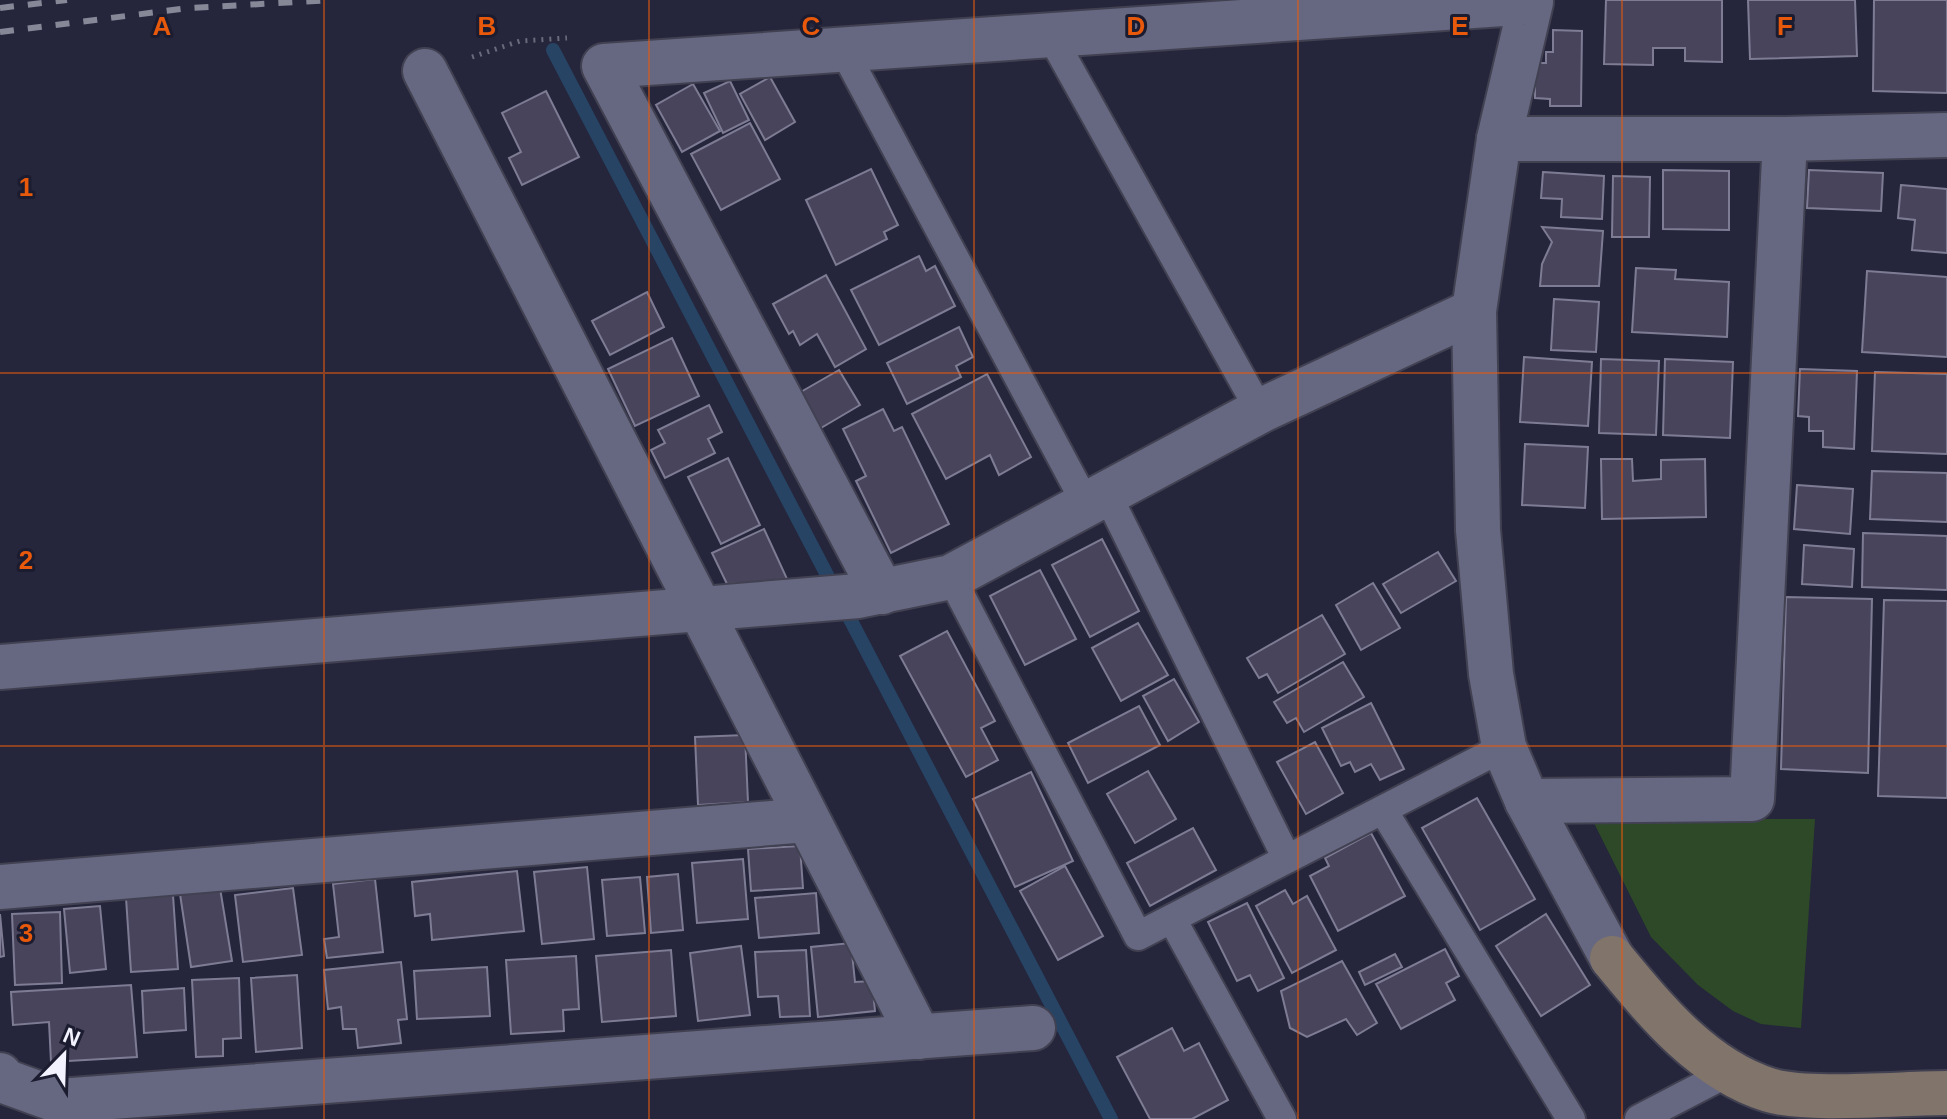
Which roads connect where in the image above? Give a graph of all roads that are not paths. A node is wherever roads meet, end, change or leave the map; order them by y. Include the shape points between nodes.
1 (1050, 34) junction
2 (842, 47) junction
3 (425, 71) dead end
4 (1947, 135) edge
5 (1499, 139) junction
6 (1785, 139) junction
7 (1474, 311) junction
8 (1260, 411) junction
9 (1096, 497) junction
10 (951, 577) junction
11 (870, 594) junction
12 (699, 608) junction
13 (0, 667) edge
14 (1504, 747) junction
15 (1527, 801) junction
16 (1383, 810) junction
17 (807, 820) junction
18 (1287, 859) junction
19 (0, 887) edge
20 (1172, 919) junction
21 (1033, 1028) dead end
22 (919, 1037) junction
23 (1731, 1071) junction
24 (1, 1080) edge
25 (1947, 1093) edge
26 (1282, 1119) edge
27 (1571, 1119) edge
28 (1639, 1119) edge

1 - 2 street
1 - 5 street via 1531,2
1 - 8 lane
2 - 9 lane
2 - 11 street via 604,66
3 - 12 street
4 - 6 street
5 - 6 street
5 - 7 street
6 - 15 street via 1752,799
7 - 8 street
7 - 14 street via 1478,530 1491,674
8 - 9 street
9 - 10 street
9 - 18 lane
10 - 11 street
10 - 20 lane via 1138,936
11 - 12 street
12 - 13 street
12 - 17 street
14 - 15 street
14 - 16 lane
15 - 23 street via 1612,958 1659,1015 1700,1052
16 - 18 lane
16 - 27 lane
17 - 19 street
17 - 22 street
18 - 20 lane
20 - 26 lane
21 - 22 street
22 - 24 street via 59,1101
23 - 25 street via 1770,1090 1801,1094
23 - 28 lane

